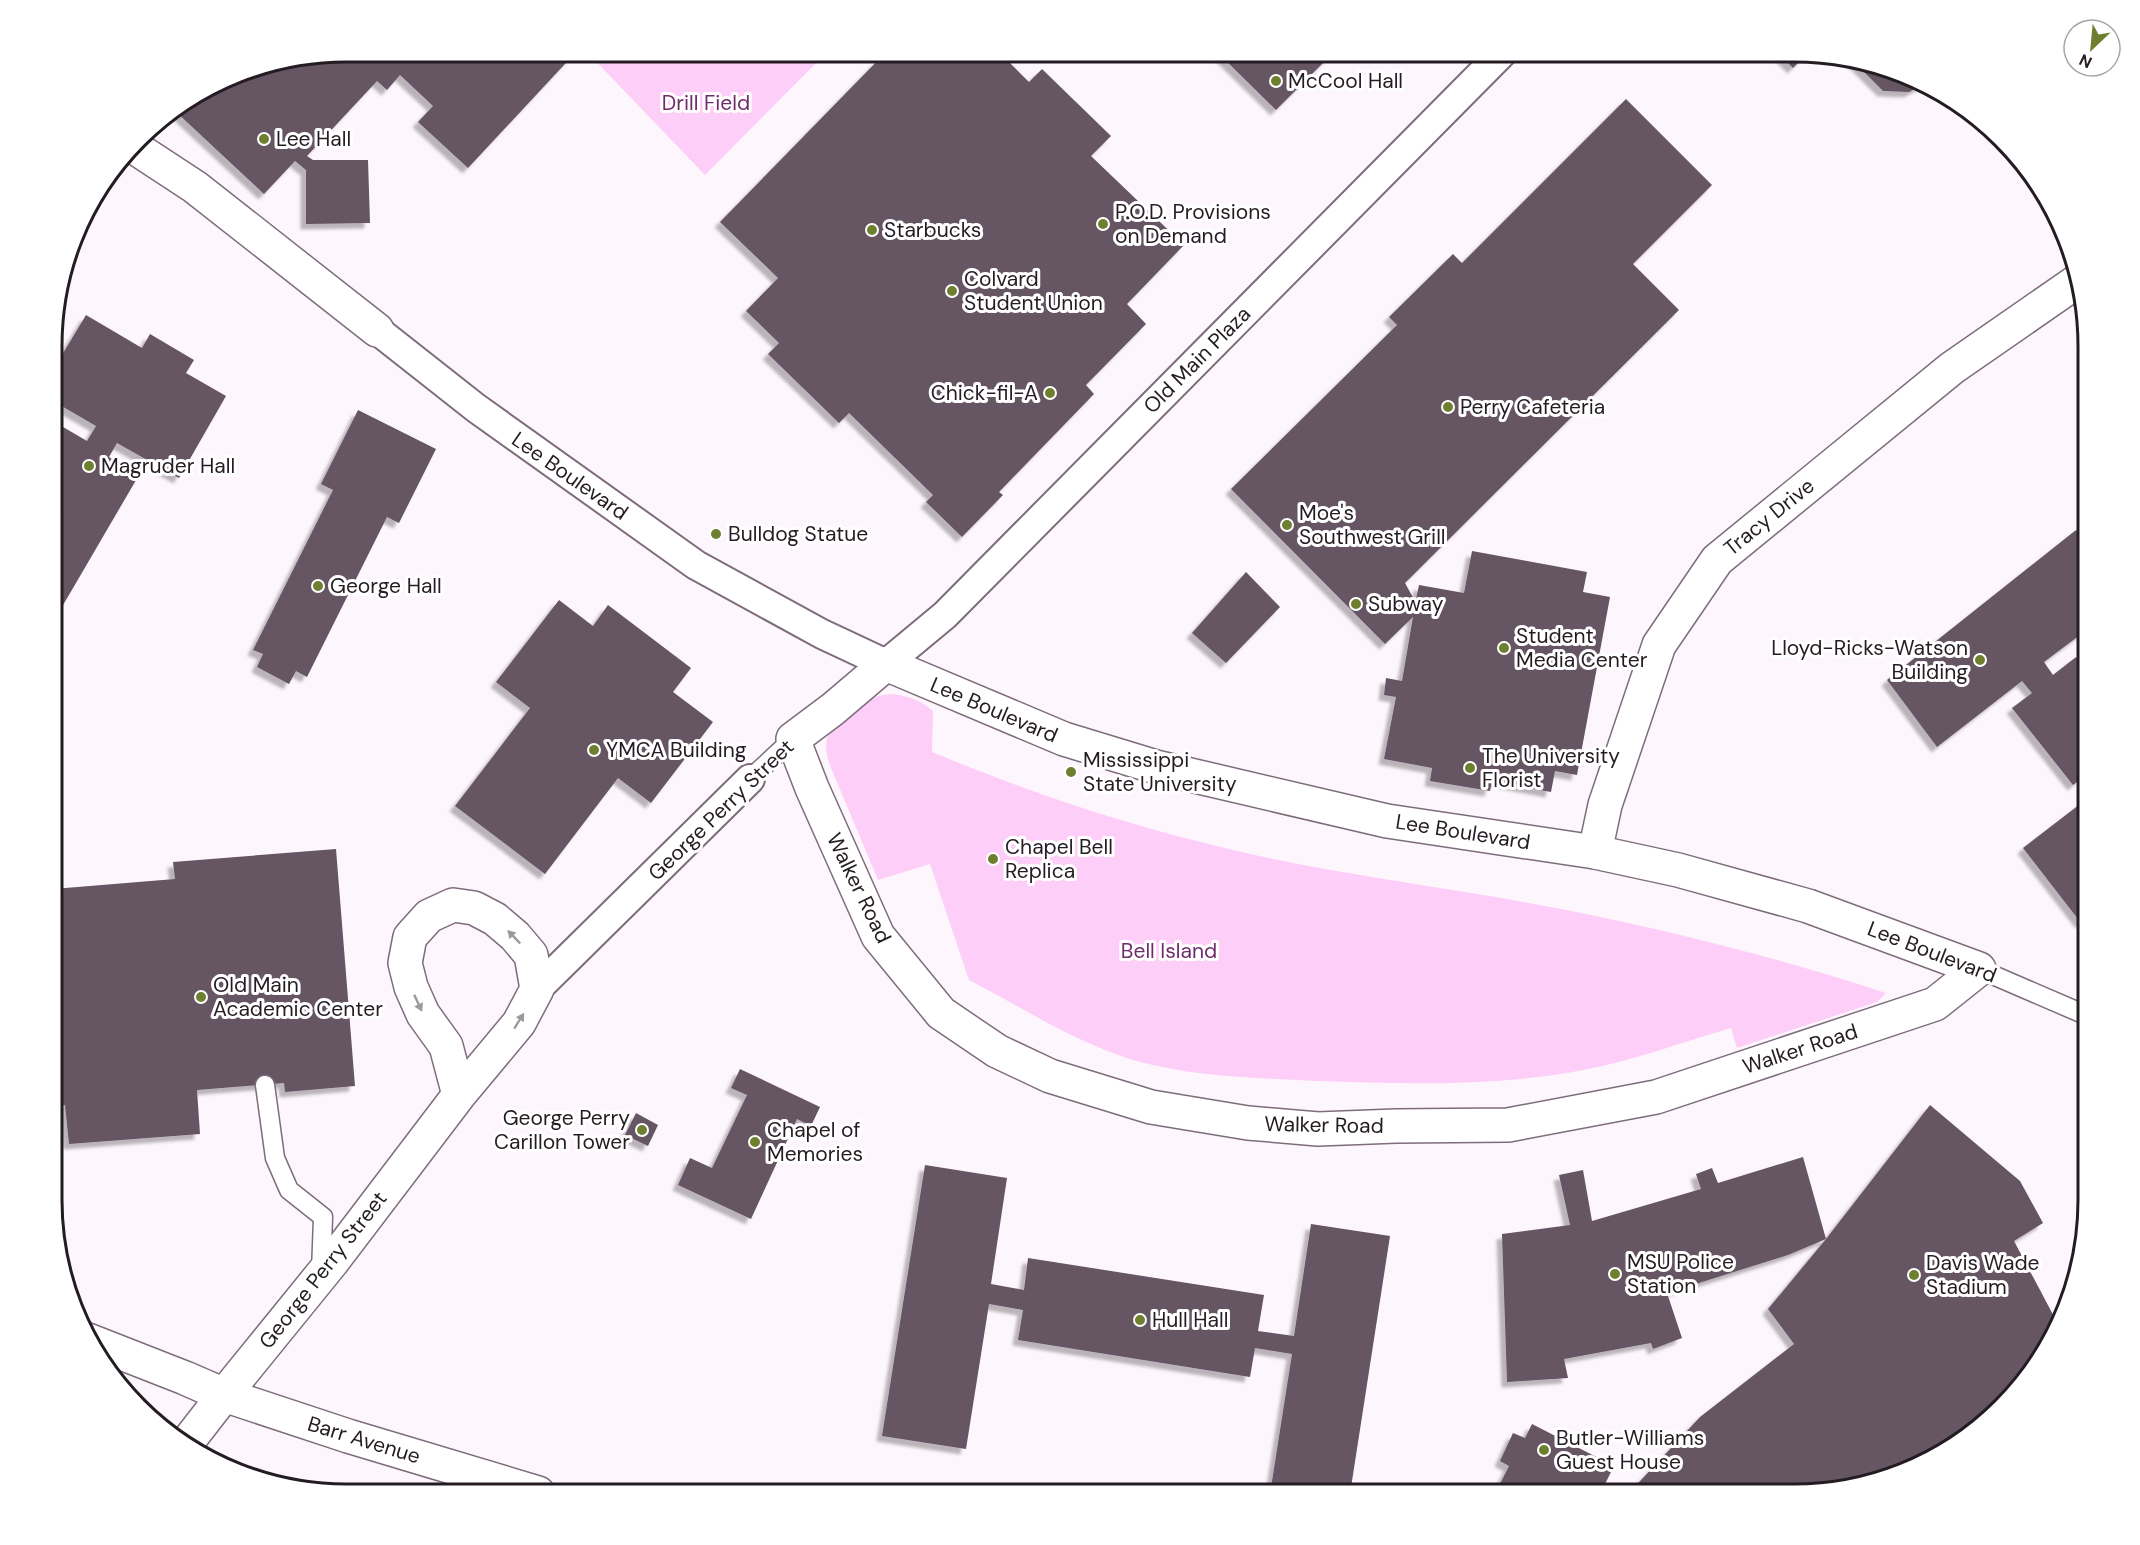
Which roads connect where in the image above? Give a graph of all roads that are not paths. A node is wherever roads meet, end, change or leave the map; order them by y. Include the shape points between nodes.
1 (1493, 62) edge
2 (139, 151) edge
3 (2072, 285) edge
4 (377, 330) joint
5 (886, 664) junction
6 (793, 739) junction
7 (750, 780) joint
8 (1595, 852) junction
9 (1979, 969) junction
10 (537, 988) junction
11 (2078, 1012) edge
12 (265, 1085) dead end
13 (459, 1095) junction
14 (321, 1275) junction
15 (103, 1346) edge
16 (224, 1395) junction
17 (191, 1438) edge
18 (508, 1484) edge

1 - 5 street, Old Main Plaza via 945,615
2 - 4 street, Lee Boulevard via 195,187
3 - 8 street, Tracy Drive via 1952,368 1717,560 1659,645 1605,805
4 - 5 street, Lee Boulevard via 476,408 696,565
5 - 6 street, George Perry Street
5 - 8 street, Lee Boulevard via 1064,740 1156,767 1387,820
6 - 7 lane, George Perry Street
6 - 9 street, Walker Road via 878,936 941,1013 997,1051 1050,1076 1151,1107 1248,1123 1318,1129 1509,1125 1667,1094 1935,1004
7 - 10 street, George Perry Street
8 - 9 street, Lee Boulevard via 1808,906
9 - 11 lane, Lee Boulevard
13 -> 10 street, George Perry Street via 519,1023
10 -> 13 street via 531,956 501,924 474,908 445,908 429,916 410,937 405,963 411,987 423,1014 446,1046
12 - 14 lane via 275,1158 289,1190 323,1217
13 - 14 street, George Perry Street
14 - 16 street, George Perry Street
15 - 16 street, Barr Avenue
16 - 17 street, George Perry Street
16 - 18 street, Barr Avenue

